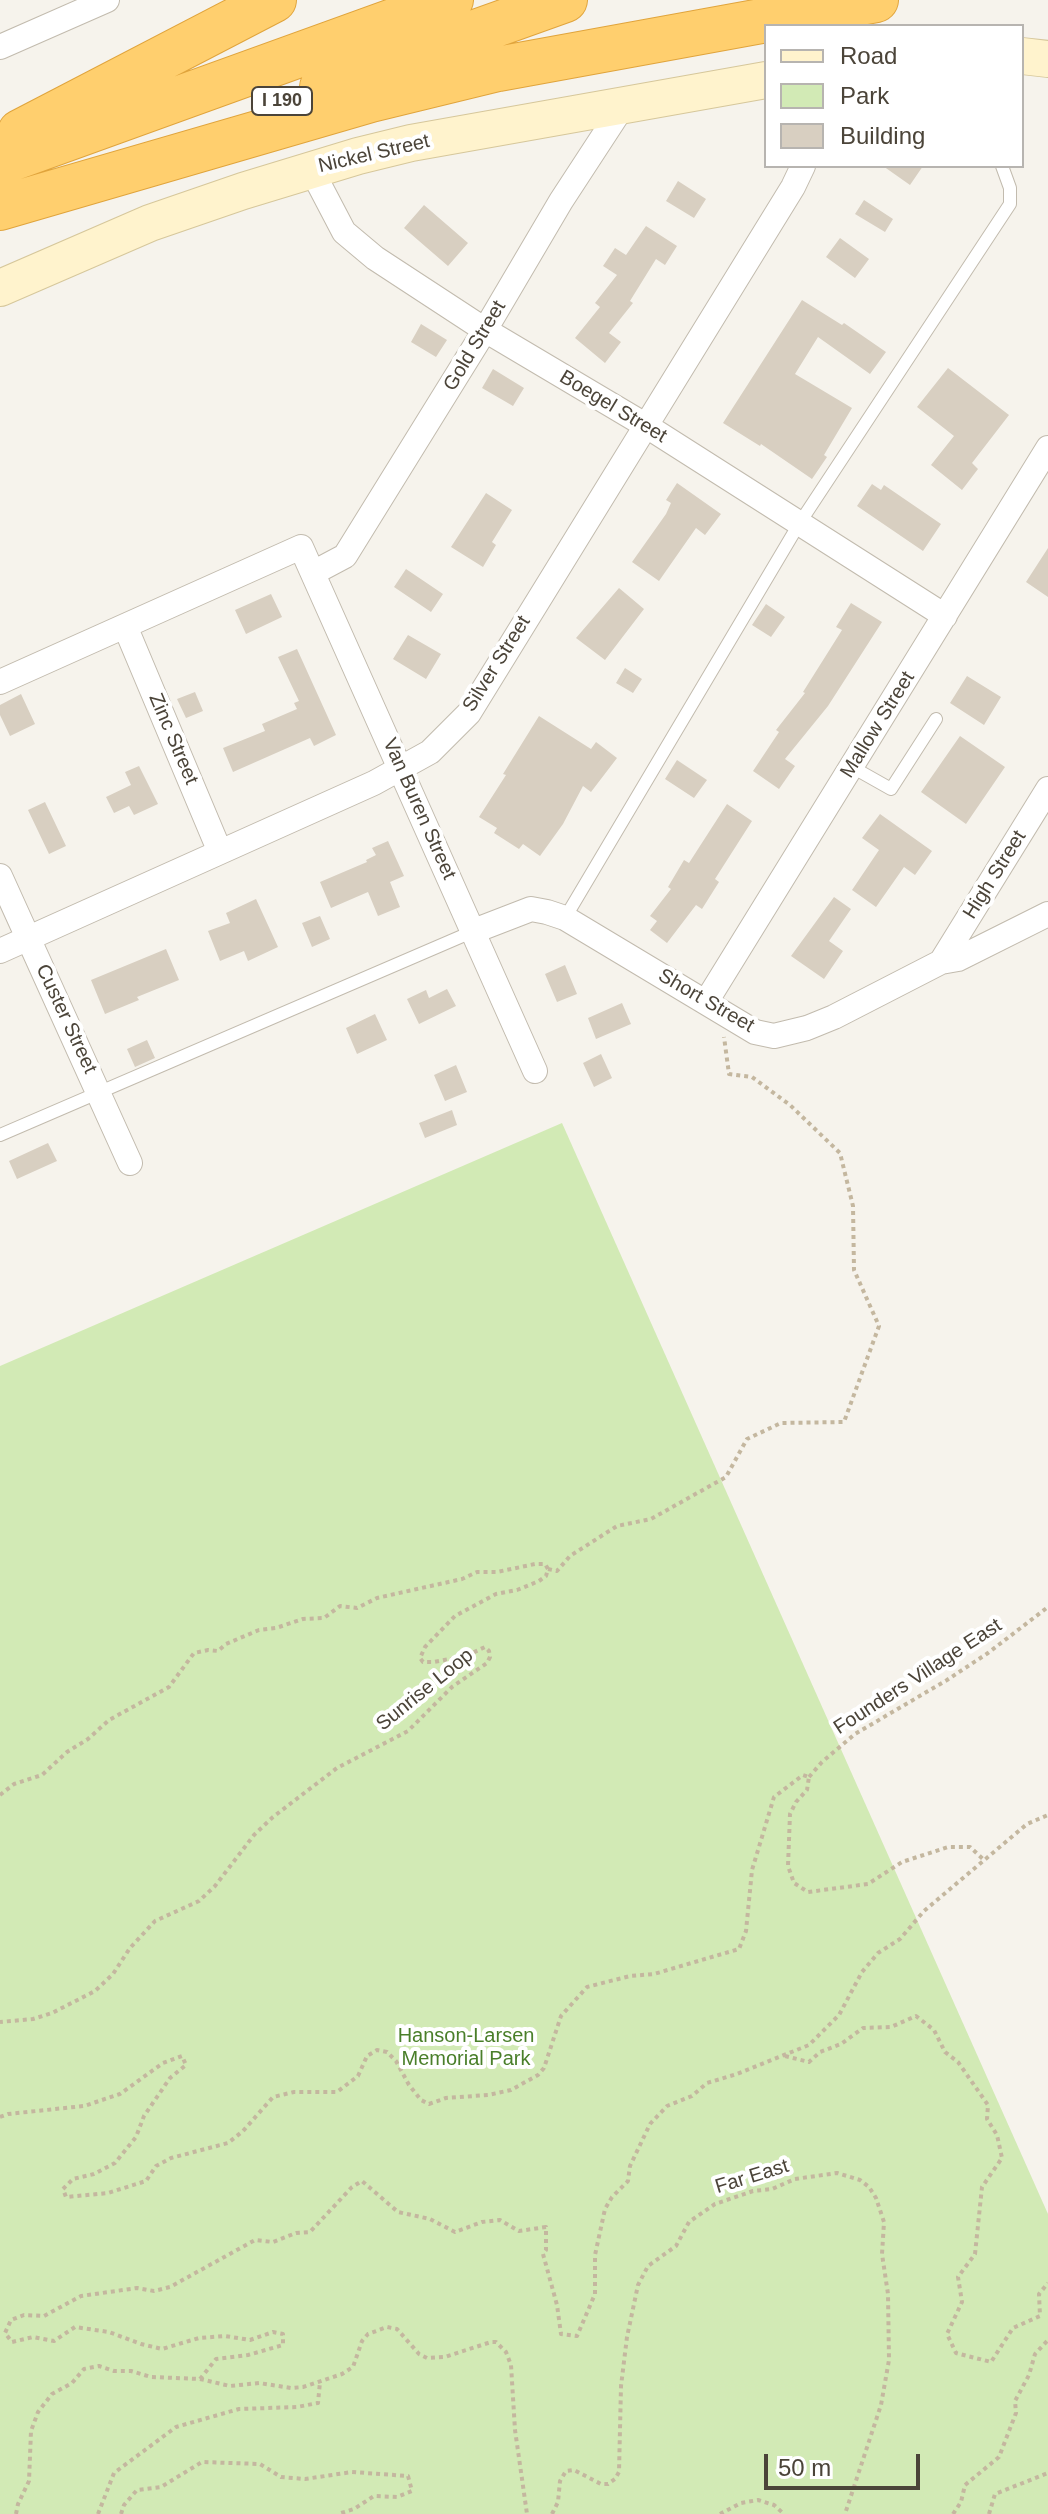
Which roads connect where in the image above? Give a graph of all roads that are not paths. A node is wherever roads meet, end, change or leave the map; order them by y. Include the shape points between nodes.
1 (107, 0) edge
2 (274, 0) edge
3 (451, 0) edge
4 (565, 0) edge
5 (876, 0) edge
6 (75, 6) edge
7 (0, 47) edge
8 (1024, 56) edge
9 (1048, 59) edge
10 (764, 80) edge
11 (623, 106) junction
12 (0, 142) edge
13 (0, 163) edge
14 (802, 168) edge
15 (1003, 168) edge
16 (311, 169) junction
17 (0, 205) edge
18 (0, 288) edge
19 (485, 330) junction
20 (645, 425) junction
21 (1048, 448) edge
22 (799, 524) junction
23 (313, 573) junction
24 (945, 616) junction
25 (125, 626) junction
26 (0, 682) edge
27 (936, 719) dead end
28 (852, 767) junction
29 (400, 769) junction
30 (1048, 789) edge
31 (220, 852) junction
32 (0, 876) edge
33 (1048, 914) edge
34 (565, 918) junction
35 (474, 931) junction
36 (28, 938) junction
37 (0, 951) edge
38 (941, 962) junction
39 (706, 1002) junction
40 (535, 1071) dead end
41 (99, 1092) junction
42 (0, 1135) edge
43 (130, 1163) dead end

1 - 6 street
2 - 12 highway
3 - 13 highway, I 190
4 - 17 highway, I 190
5 - 17 highway via 498,69
6 - 7 street
8 - 9 main road
10 - 11 main road, Nickel Street
11 - 16 main road, Nickel Street via 411,143
11 - 19 street, Gold Street
14 - 20 street, Silver Street
15 - 22 lane via 1010,204
16 - 18 main road, Nickel Street via 150,223
16 - 19 street, Boegel Street via 344,232
19 - 20 street, Boegel Street
19 - 23 street, Gold Street via 345,556
20 - 22 street, Boegel Street
20 - 29 street, Silver Street via 469,713 430,752
21 - 24 street, Mallow Street
22 - 24 street, Boegel Street
22 - 34 lane
23 - 25 street, Van Buren Street via 301,547
23 - 29 street, Van Buren Street
24 - 28 street, Mallow Street
25 - 26 street
25 - 31 street, Zinc Street
27 - 28 lane via 891,789
28 - 39 street, Mallow Street
29 - 31 street, Silver Street
29 - 35 street, Van Buren Street
30 - 38 street, High Street
31 - 36 street, Silver Street
32 - 36 street, Custer Street
33 - 38 street, Short Street via 958,959
34 - 35 street, Short Street via 531,909
34 - 39 street, Short Street
35 - 40 street, Van Buren Street
35 - 41 lane
36 - 37 street, Silver Street
36 - 41 street, Custer Street
38 - 39 street, Short Street via 834,1017 774,1036 755,1032
41 - 42 lane
41 - 43 street, Custer Street

